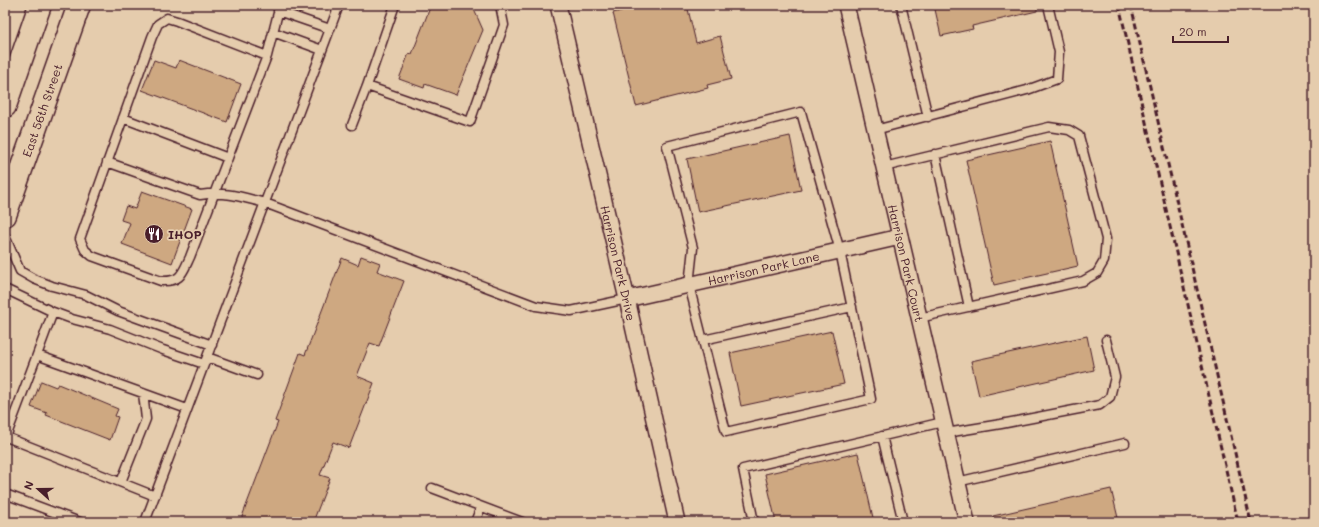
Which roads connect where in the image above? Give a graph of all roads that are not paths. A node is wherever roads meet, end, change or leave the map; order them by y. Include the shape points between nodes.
1 (40, 5) edge
2 (79, 5) edge
3 (339, 5) edge
4 (395, 5) edge
5 (500, 5) edge
6 (558, 5) edge
7 (846, 5) edge
8 (902, 5) edge
9 (1048, 5) edge
10 (279, 8) edge
11 (330, 29) junction
12 (273, 32) junction
13 (322, 50) junction
14 (266, 56) junction
15 (367, 86) junction
16 (5, 106) edge
17 (928, 117) junction
18 (123, 118) junction
19 (352, 125) dead end
20 (875, 130) junction
21 (935, 154) junction
22 (228, 158) junction
23 (108, 162) junction
24 (884, 167) junction
25 (215, 193) junction
26 (265, 203) junction
27 (5, 215) edge
28 (5, 236) edge
29 (900, 237) junction
30 (840, 251) junction
31 (690, 285) junction
32 (5, 289) edge
33 (627, 299) junction
34 (969, 306) junction
35 (852, 307) junction
36 (53, 312) junction
37 (919, 318) junction
38 (703, 340) junction
39 (1106, 340) dead end
40 (212, 345) junction
41 (37, 355) junction
42 (206, 360) junction
43 (257, 375) dead end
44 (143, 393) junction
45 (187, 409) junction
46 (944, 427) junction
47 (882, 436) junction
48 (1125, 443) dead end
49 (121, 482) junction
50 (957, 482) junction
51 (432, 488) dead end
52 (5, 494) edge
53 (155, 496) junction
54 (481, 506) junction
55 (5, 520) edge
56 (10, 522) edge
57 (80, 522) edge
58 (145, 522) edge
59 (475, 522) edge
60 (522, 522) edge
61 (677, 522) edge
62 (754, 522) edge
63 (903, 522) edge
64 (967, 522) edge

1 - 16 main road
2 - 27 main road, East 56th Street
3 - 11 lane
4 - 15 lane
5 - 15 lane via 504,25 470,122
6 - 33 street, Harrison Park Drive
7 - 20 street, Harrison Park Court
8 - 17 lane
9 - 17 lane via 1059,52 1057,79 1027,90
10 - 11 lane
10 - 12 lane
11 - 13 lane
12 - 13 lane
12 - 14 lane
13 - 26 lane
14 - 18 lane via 167,18 158,24 152,37
14 - 22 lane
15 - 19 lane
17 - 20 lane
18 - 22 lane
18 - 23 lane
20 - 24 street, Harrison Park Court
21 - 24 lane
21 - 34 lane
21 - 34 lane via 1049,127 1069,130 1079,136 1106,239 1104,261 1097,273 1083,280
22 - 25 lane
23 - 25 lane via 200,195
23 - 25 lane via 80,239 84,250 92,256 161,281 172,282 182,274
24 - 29 street, Harrison Park Court
25 - 26 lane
26 - 33 lane via 536,306 571,312
26 - 40 lane
28 - 40 lane via 20,270 34,279 86,295 118,311
29 - 30 street, Harrison Park Lane
29 - 37 street, Harrison Park Court
30 - 31 street, Harrison Park Lane
30 - 31 lane via 801,112 667,146 693,248
30 - 35 lane
31 - 33 street, Harrison Park Lane
31 - 38 lane
32 - 36 lane
33 - 61 street, Harrison Park Drive
34 - 37 lane
35 - 38 lane
35 - 38 lane via 870,399 726,432
36 - 41 lane
36 - 42 lane via 110,329 163,350
37 - 46 street, Harrison Park Court
39 - 46 lane via 1115,377 1110,396 1100,406 1001,424
40 - 42 lane
41 - 44 lane
41 - 49 lane via 6,437
42 - 43 lane
42 - 45 lane
44 - 45 lane
44 - 49 lane via 146,419
45 - 53 lane
46 - 47 lane
46 - 50 street, Harrison Park Court
47 - 62 lane via 743,469
47 - 63 lane
48 - 50 lane
49 - 53 lane
50 - 64 street, Harrison Park Court
51 - 54 lane
52 - 57 lane
53 - 58 lane
54 - 59 lane
54 - 60 lane
55 - 56 lane

